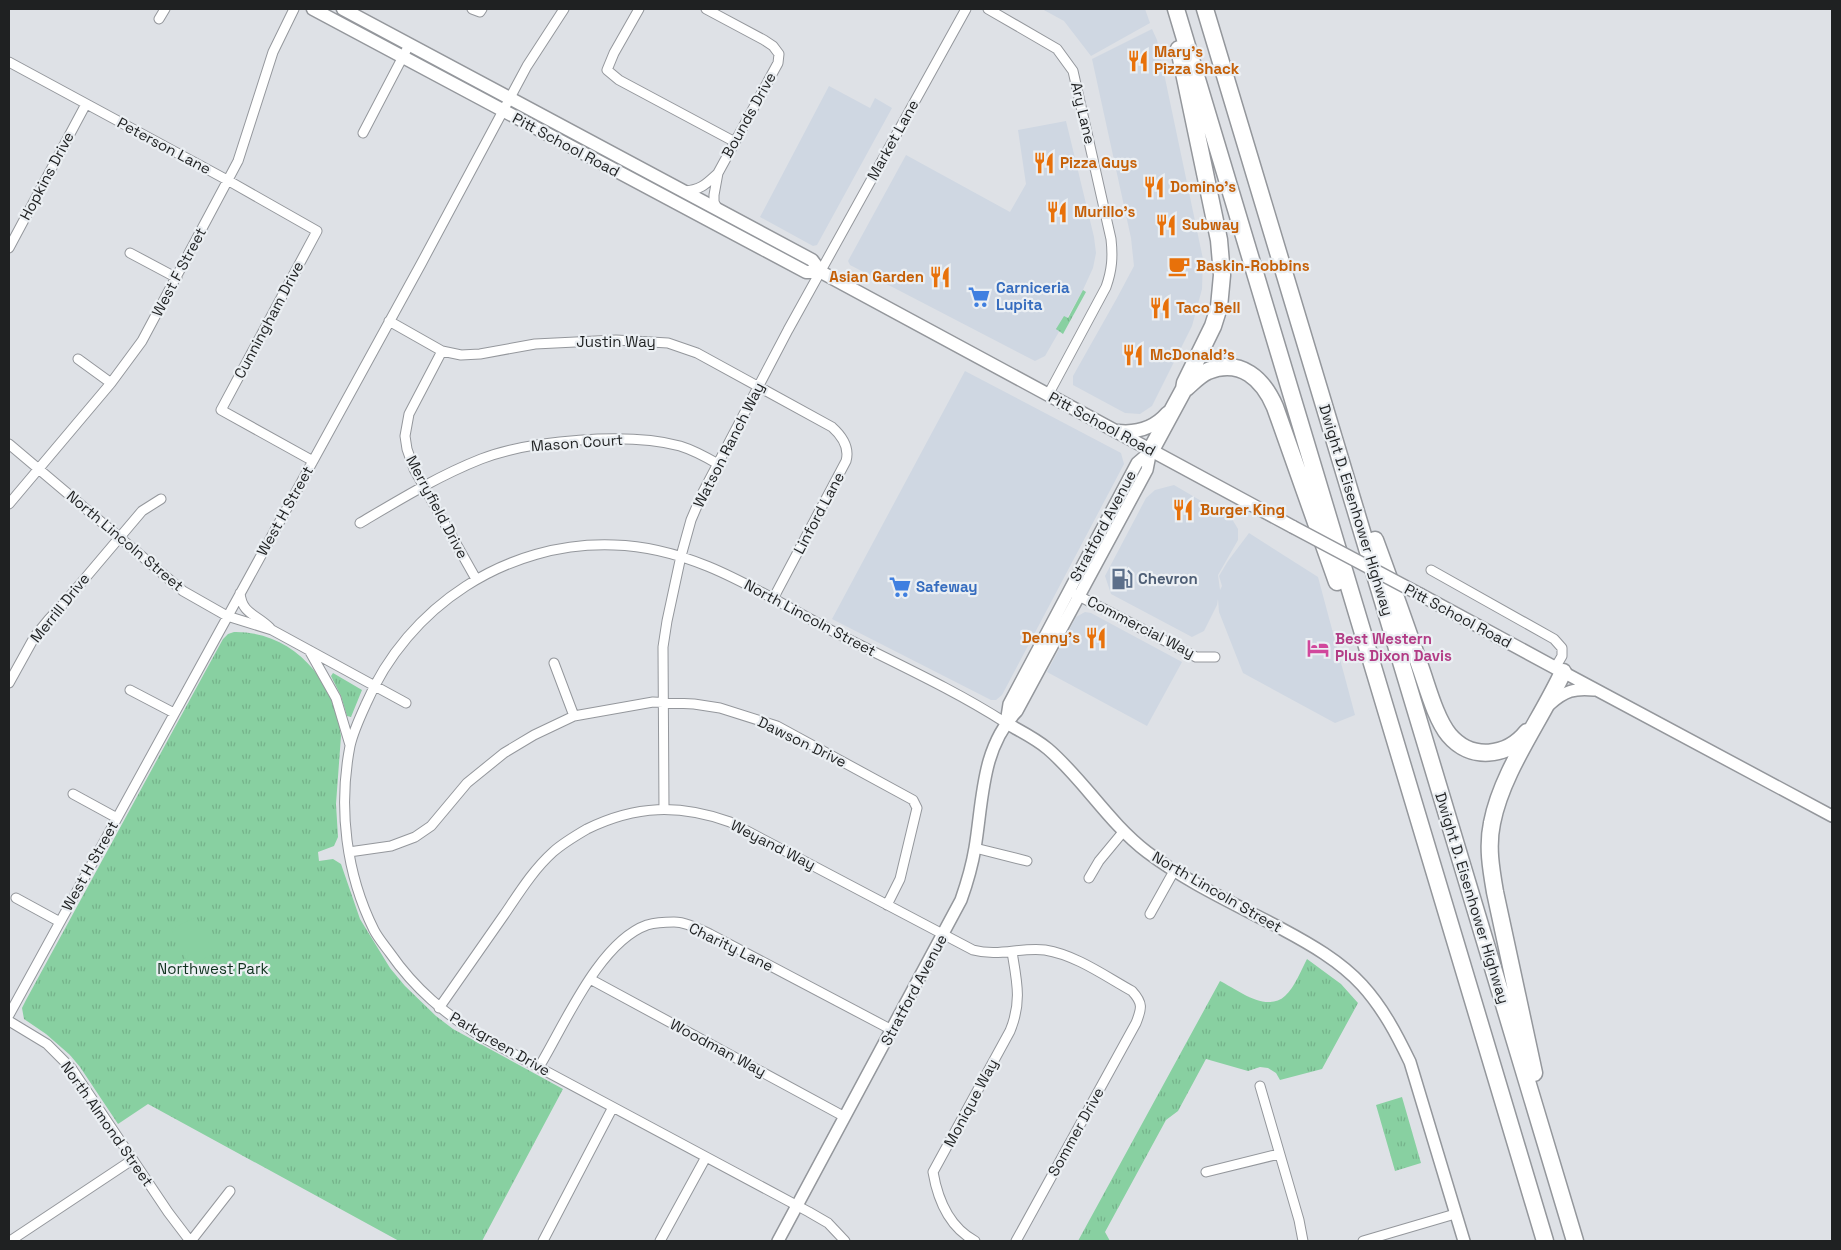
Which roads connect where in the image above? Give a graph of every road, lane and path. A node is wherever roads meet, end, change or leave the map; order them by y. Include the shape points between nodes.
1 (165, 9) edge
2 (294, 9) edge
3 (313, 9) edge
4 (343, 9) edge
5 (472, 9) edge
6 (482, 9) edge
7 (564, 9) edge
8 (639, 9) edge
9 (706, 9) edge
10 (966, 9) edge
11 (988, 9) edge
12 (1206, 9) edge
13 (1177, 10) edge
14 (159, 20) dead end
15 (409, 45) junction
16 (403, 58) junction
17 (9, 62) edge
18 (510, 98) junction
19 (86, 104) junction
20 (503, 111) junction
21 (363, 133) dead end
22 (735, 142) junction
23 (718, 173) junction
24 (229, 180) junction
25 (684, 191) junction
26 (718, 210) junction
27 (317, 231) joint
28 (9, 248) edge
29 (130, 253) dead end
30 (821, 272) junction
31 (177, 278) junction
32 (389, 321) junction
33 (442, 351) junction
34 (78, 359) dead end
35 (110, 383) junction
36 (759, 387) junction
37 (1048, 395) junction
38 (1180, 395) junction
39 (832, 427) joint
40 (1110, 428) junction
41 (9, 444) edge
42 (1151, 450) junction
43 (313, 461) junction
44 (718, 464) junction
45 (38, 469) junction
46 (424, 486) junction
47 (1351, 495) junction
48 (160, 499) dead end
49 (9, 504) edge
50 (360, 523) dead end
51 (118, 537) junction
52 (681, 556) junction
53 (1431, 570) dead end
54 (476, 579) junction
55 (1069, 590) junction
56 (240, 593) junction
57 (1080, 596) junction
58 (773, 599) junction
59 (227, 616) junction
60 (272, 630) junction
61 (308, 650) junction
62 (1215, 657) dead end
63 (554, 663) dead end
64 (1559, 670) junction
65 (9, 682) edge
66 (1378, 684) junction
67 (374, 685) junction
68 (130, 690) dead end
69 (1598, 691) junction
70 (663, 702) junction
71 (406, 703) dead end
72 (174, 713) junction
73 (574, 716) junction
74 (1539, 716) junction
75 (1006, 723) junction
76 (350, 746) junction
77 (73, 794) dead end
78 (664, 809) junction
79 (1832, 816) edge
80 (117, 818) junction
81 (1123, 832) junction
82 (975, 848) junction
83 (349, 852) junction
84 (1027, 861) dead end
85 (1174, 871) junction
86 (1089, 878) dead end
87 (16, 898) dead end
88 (887, 905) junction
89 (1150, 914) dead end
90 (60, 922) junction
91 (943, 935) junction
92 (1012, 952) junction
93 (590, 979) junction
94 (439, 1008) junction
95 (9, 1015) edge
96 (9, 1021) edge
97 (1136, 1023) joint
98 (892, 1030) junction
99 (539, 1067) junction
100 (1260, 1086) dead end
101 (614, 1107) junction
102 (1536, 1113) junction
103 (845, 1117) junction
104 (1279, 1154) junction
105 (706, 1156) junction
106 (132, 1160) junction
107 (1206, 1172) dead end
108 (230, 1191) dead end
109 (797, 1206) junction
110 (1455, 1214) junction
111 (10, 1241) edge
112 (190, 1241) edge
113 (543, 1241) edge
114 (660, 1241) edge
115 (778, 1241) edge
116 (845, 1241) edge
117 (975, 1241) edge
118 (1016, 1241) edge
119 (1304, 1241) edge
120 (1363, 1241) edge
121 (1464, 1241) edge
122 (1545, 1241) edge
123 (1575, 1241) edge

1 - 14 street
2 - 24 street, West F Street via 273,52 238,162
3 - 16 main road, Pitt School Road
4 - 15 main road, Pitt School Road
5 - 6 street via 480,12
7 - 18 street, West H Street via 526,66
8 - 22 street via 607,70 619,80
9 - 22 street, Bounds Drive via 764,40 778,54 778,63
10 - 30 street, Market Lane
11 - 37 street, Ary Lane via 1057,49 1073,71 1112,238 1112,270 1106,287
12 - 47 highway, Dwight D. Eisenhower Highway
13 - 38 highway via 1179,54 1219,240 1222,275 1219,308 1213,326
13 - 66 highway, Dwight D. Eisenhower Highway
15 - 16 street
15 - 18 main road, Pitt School Road
16 - 20 main road, Pitt School Road
16 - 21 street
17 - 19 street, Peterson Lane
18 - 20 street, West H Street
18 - 25 main road, Pitt School Road
19 - 24 street, Peterson Lane
19 - 28 street, Hopkins Drive
20 - 30 main road, Pitt School Road via 806,272
20 - 32 street, West H Street
22 - 23 street, Bounds Drive
23 - 25 street, Bounds Drive via 701,188
23 - 26 street, Bounds Drive via 714,202
24 - 27 street, Peterson Lane
24 - 31 street, West F Street
25 - 26 main road, Pitt School Road
26 - 30 main road, Pitt School Road via 812,260
27 - 43 street, Cunningham Drive via 221,410
29 - 31 street
30 - 36 street, Watson Ranch Way
30 - 37 main road, Pitt School Road
31 - 35 street, West F Street via 142,341
32 - 33 street, Justin Way
32 - 43 street, West H Street
33 - 36 street, Justin Way via 480,354 535,344 616,340 668,343 697,353
33 - 46 street, Merryfield Drive via 409,414 406,428 407,449
34 - 35 street
35 - 45 street, West F Street
36 - 39 street, Justin Way
36 - 44 street, Watson Ranch Way
37 - 40 main road, Pitt School Road
38 - 40 main road via 1153,426 1133,431
38 - 42 highway
38 - 66 highway via 1195,378 1224,367 1255,376 1269,393 1346,608
39 - 58 street, Linford Lane via 846,446 846,461
40 - 42 main road, Pitt School Road
41 - 45 street, North Lincoln Street
42 - 55 street, Stratford Avenue via 1136,463
42 - 57 street, Stratford Avenue via 1147,470
42 - 64 main road, Pitt School Road, bridge
43 - 56 street, West H Street
44 - 46 street, Mason Court via 666,443 641,440 566,442 527,446 483,458
44 - 52 street, Watson Ranch Way via 693,513
45 - 49 street, West F Street
45 - 51 street, North Lincoln Street
46 - 50 street, Mason Court
46 - 54 street, Merryfield Drive
47 - 74 highway via 1370,526 1431,698 1447,733 1464,748 1480,754 1498,752 1521,739
47 - 102 highway, Dwight D. Eisenhower Highway
48 - 51 street, Merrill Drive via 142,511
51 - 59 street, North Lincoln Street via 178,588
51 - 65 street, Merrill Drive via 35,636
52 - 54 street, North Lincoln Street via 634,546 587,545 532,555
52 - 58 street, North Lincoln Street via 712,566
52 - 70 street, Watson Ranch Way via 666,621
53 - 64 street via 1554,639 1562,648
54 - 67 street, North Lincoln Street via 447,598 415,626
55 - 57 street, Commercial Way
55 - 75 street, Stratford Avenue via 1008,704
56 - 59 street, West H Street
56 - 60 street via 245,609
57 - 62 street, Commercial Way via 1196,657
57 - 75 street, Stratford Avenue via 1017,711
58 - 75 street, North Lincoln Street via 944,687
59 - 60 street, North Lincoln Street
59 - 72 street, West H Street
60 - 61 street, North Lincoln Street
61 - 67 street, North Lincoln Street
61 - 76 street via 336,698
63 - 73 street
64 - 69 street, Pitt School Road
64 - 74 highway
66 - 122 highway, Dwight D. Eisenhower Highway
67 - 71 street
67 - 76 street, Parkgreen Drive
68 - 72 street
69 - 74 street via 1561,694
69 - 79 street, Pitt School Road
70 - 73 street, Dawson Drive
70 - 78 street, Watson Ranch Way
70 - 88 street, Dawson Drive via 720,708 777,726 913,800 918,808 900,879
72 - 80 street, West H Street
73 - 83 street, Dawson Drive via 504,753 467,783 431,826 415,837 391,846
74 - 102 highway via 1498,800 1490,846 1490,868 1534,1071
75 - 81 street, North Lincoln Street via 1047,748
75 - 82 street, Stratford Avenue via 984,775
76 - 83 street, Parkgreen Drive via 344,812
77 - 80 street
78 - 88 street, Weyand Way via 713,816 730,822
78 - 94 street, Weyand Way via 637,811 606,820 573,837 553,852 531,876
80 - 90 street, West H Street
81 - 85 street, North Lincoln Street
81 - 86 street
82 - 84 street
82 - 91 street, Stratford Avenue via 961,900
83 - 94 street, Parkgreen Drive via 355,885 375,932 402,971
85 - 89 street
85 - 110 street, North Lincoln Street via 1311,945 1362,984 1394,1030 1410,1062
87 - 90 street
88 - 91 street, Weyand Way
90 - 95 street, West H Street
91 - 92 street, Weyand Way via 984,953
91 - 98 street, Stratford Avenue
92 - 97 street, Weyand Way via 1044,950 1057,953 1132,991 1139,999 1141,1010
92 - 117 street, Monique Way via 1018,986 1016,1015 933,1172 943,1208 954,1225
93 - 98 street, Charity Lane via 607,955 632,933 647,925 675,922 710,934
93 - 99 street, Charity Lane
93 - 103 street, Woodman Way
94 - 99 street, Parkgreen Drive via 469,1029
96 - 106 street, North Almond Street via 46,1044 72,1069
97 - 118 street, Sommer Drive
98 - 103 street, Stratford Avenue
99 - 101 street, Parkgreen Drive
100 - 104 street
101 - 105 street, Parkgreen Drive
101 - 113 street
102 - 123 highway, Dwight D. Eisenhower Highway
103 - 109 street, Stratford Avenue
104 - 107 street
104 - 119 street
105 - 109 street, Parkgreen Drive
105 - 114 street
106 - 111 street
106 - 112 street, North Almond Street
108 - 112 street
109 - 115 street, Stratford Avenue
109 - 116 street, Parkgreen Drive via 828,1223
110 - 120 street
110 - 121 street, North Lincoln Street

